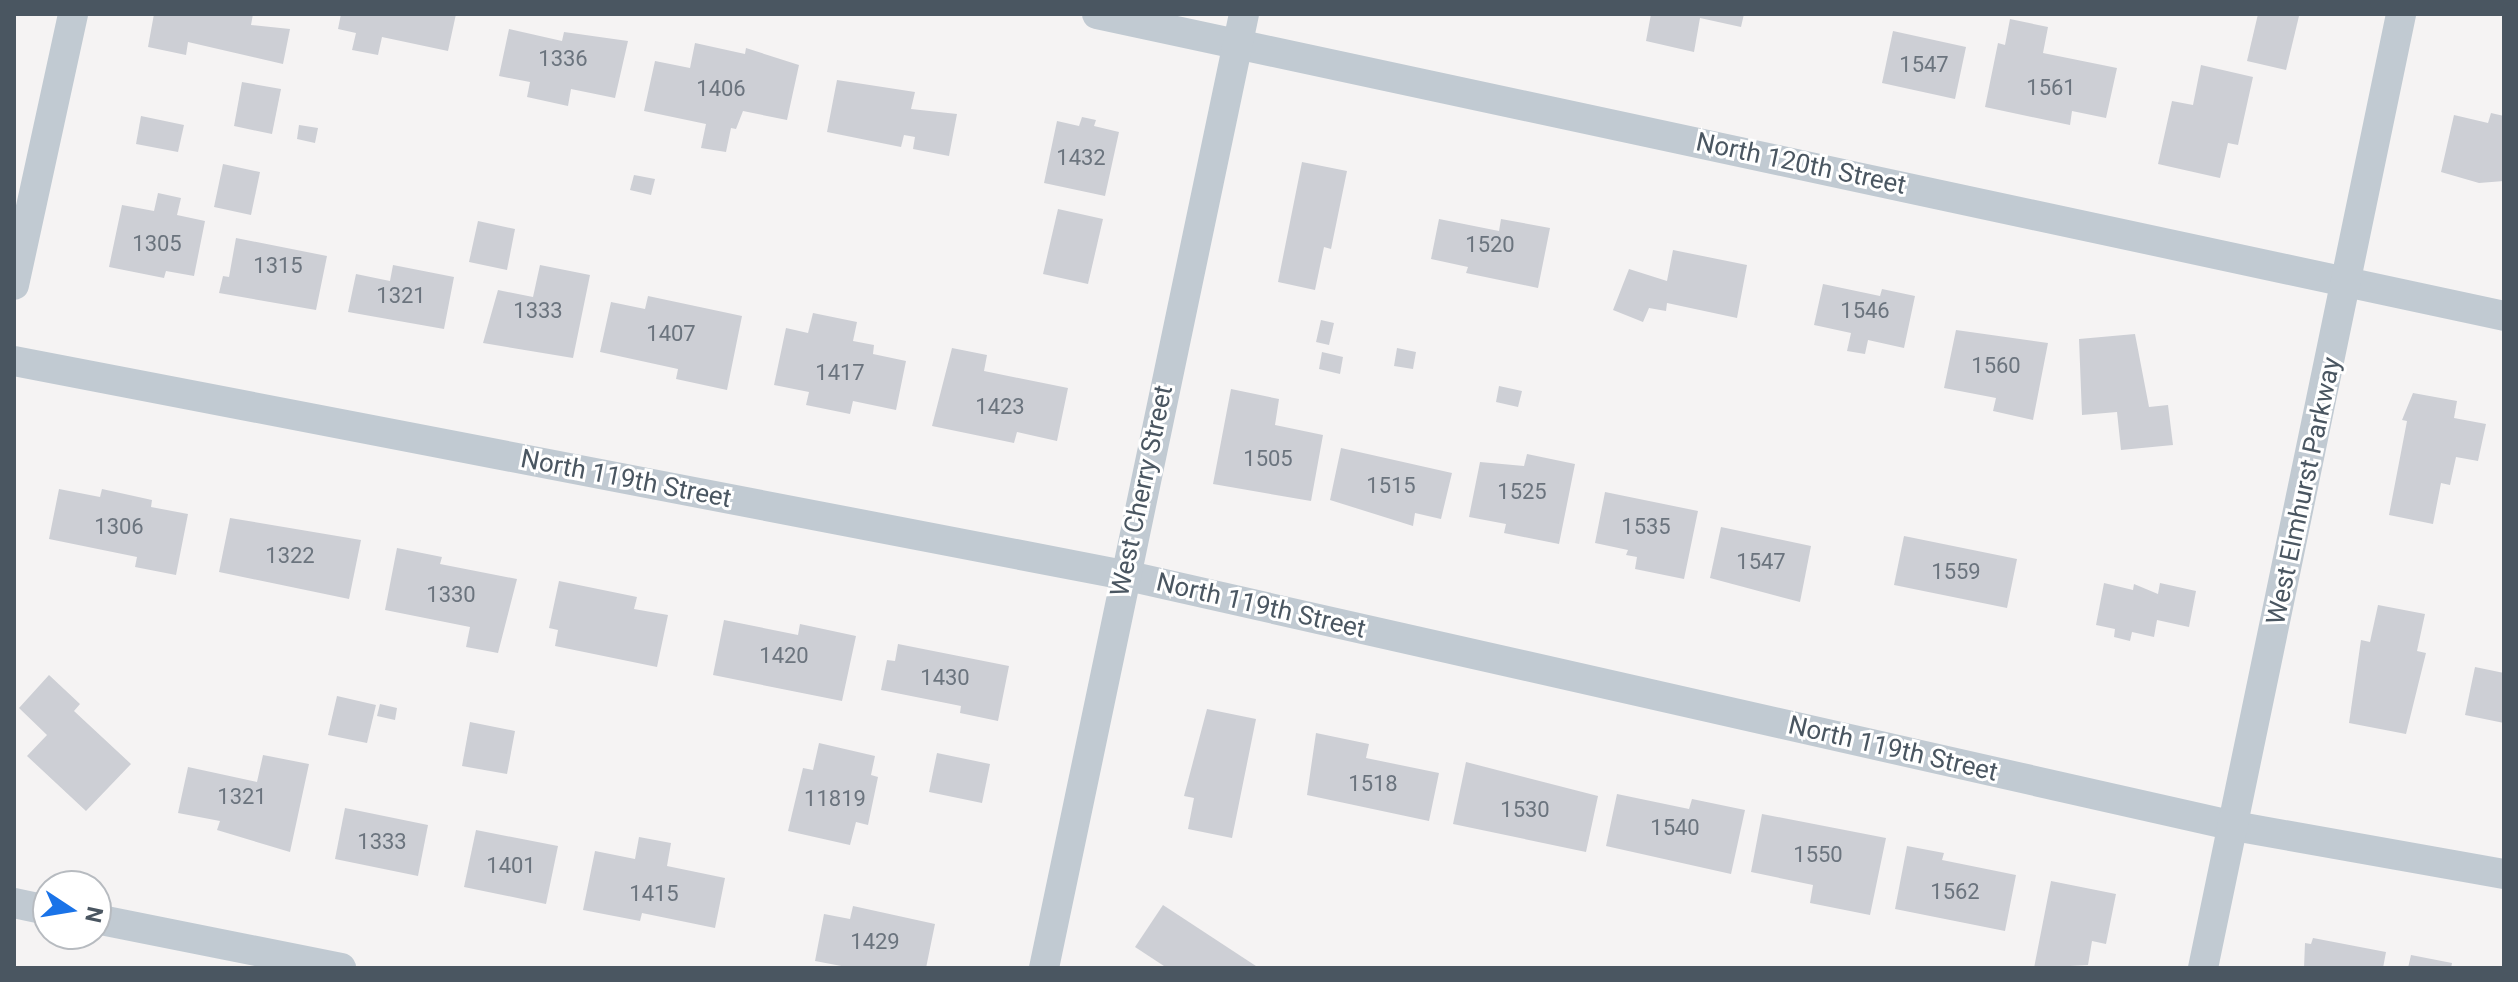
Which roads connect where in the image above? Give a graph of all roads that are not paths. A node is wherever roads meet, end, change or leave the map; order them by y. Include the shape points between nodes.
1 (73, 14) edge
2 (1097, 14) edge
3 (2401, 14) edge
4 (1241, 28) edge
5 (2347, 284) junction
6 (14, 285) edge
7 (2504, 316) edge
8 (14, 361) edge
9 (1124, 575) junction
10 (2234, 826) junction
11 (2504, 874) edge
12 (112, 922) edge
13 (341, 968) edge
14 (1044, 968) edge
15 (2203, 968) edge

1 - 6 street
2 - 4 street, North 120th Street
3 - 5 street, West Elmhurst Parkway
4 - 5 street, North 120th Street
4 - 9 street, West Cherry Street
5 - 7 street, North 120th Street
5 - 10 street, West Elmhurst Parkway
8 - 9 street, North 119th Street
9 - 10 street, North 119th Street
9 - 14 street, West Cherry Street
10 - 11 street, North 119th Street
10 - 15 street, West Elmhurst Parkway
12 - 13 street

